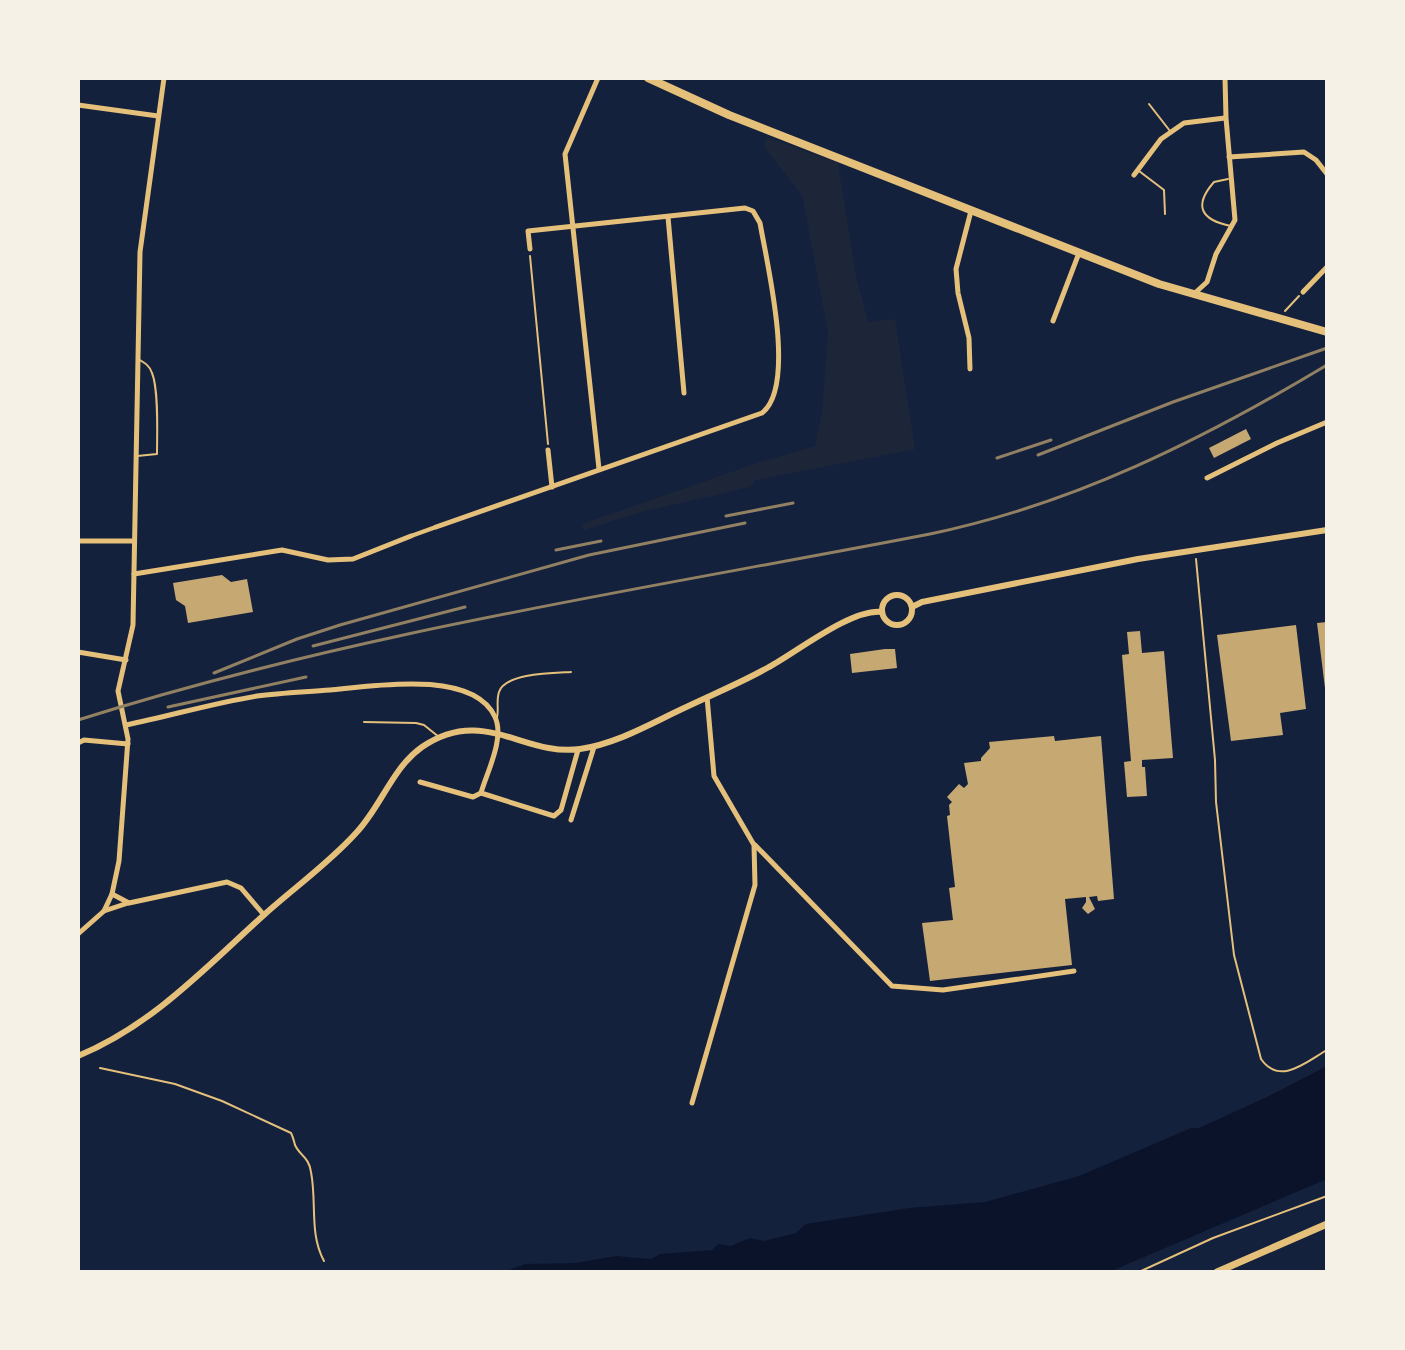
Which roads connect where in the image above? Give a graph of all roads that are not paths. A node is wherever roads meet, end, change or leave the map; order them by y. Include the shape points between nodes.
1 (164, 78) edge
2 (598, 78) edge
3 (648, 78) edge
4 (1225, 78) edge
5 (1149, 104) dead end
6 (78, 105) edge
7 (158, 116) junction
8 (1226, 118) junction
9 (1170, 132) junction
10 (1229, 157) junction
11 (1136, 172) joint
12 (1327, 174) edge
13 (1231, 179) junction
14 (972, 210) junction
15 (1165, 214) dead end
16 (668, 217) junction
17 (574, 227) junction
18 (1233, 227) junction
19 (530, 249) road end
20 (1079, 252) junction
21 (1327, 267) edge
22 (1207, 282) junction
23 (1303, 292) road end
24 (1190, 294) junction
25 (1214, 301) junction
26 (1053, 321) dead end
27 (1327, 332) edge
28 (137, 359) junction
29 (970, 369) dead end
30 (684, 393) dead end
31 (1327, 422) edge
32 (548, 450) road end
33 (136, 456) junction
34 (599, 469) junction
35 (1207, 478) dead end
36 (552, 487) junction
37 (436, 527) joint
38 (1327, 530) edge
39 (411, 536) joint
40 (78, 541) edge
41 (134, 541) junction
42 (134, 574) junction
43 (912, 607) junction
44 (882, 612) junction
45 (78, 652) edge
46 (126, 660) junction
47 (571, 672) dead end
48 (707, 697) junction
49 (496, 719) junction
50 (364, 722) dead end
51 (126, 725) junction
52 (499, 732) junction
53 (440, 738) junction
54 (78, 743) edge
55 (128, 744) junction
56 (594, 747) junction
57 (578, 750) junction
58 (420, 782) dead end
59 (481, 793) junction
60 (571, 820) dead end
61 (754, 845) junction
62 (112, 894) junction
63 (129, 903) junction
64 (104, 911) junction
65 (264, 915) junction
66 (78, 934) edge
67 (1074, 971) dead end
68 (78, 1056) edge
69 (692, 1103) dead end
70 (1327, 1224) edge
71 (1217, 1272) edge

1 - 7 street
2 - 17 street via 565,154
3 - 14 main road
4 - 8 street
5 - 9 lane
6 - 7 street
7 - 28 street via 140,252
8 - 9 street via 1184,123
8 - 10 street
9 - 11 street
10 - 12 street via 1304,152
10 - 13 street
11 - 15 lane via 1164,190
13 - 18 street
13 - 18 lane via 1214,182 1201,206 1215,223
14 - 20 main road
14 - 29 street via 956,269
16 - 17 street
16 - 30 street
16 - 34 street via 753,211 760,223 780,348 775,397 762,413
17 - 19 street via 528,231
17 - 34 street
18 - 22 street
20 - 24 main road
20 - 26 street
21 - 23 street
22 - 24 street
22 - 25 street
24 - 25 main road
25 - 27 main road
28 - 33 street
28 - 33 lane via 152,374 157,454
31 - 35 street
32 - 36 street
33 - 41 street
34 - 36 street
36 - 37 street
37 - 39 street
38 - 43 street via 1057,574
39 - 42 street via 353,559 328,560 282,550
40 - 41 street
41 - 42 street
42 - 46 street via 133,633
43 - 44 street via 897,595 888,599
43 - 44 street via 908,621 899,625 886,621
44 - 48 street via 856,617
45 - 46 street
46 - 51 street via 118,691
47 - 49 lane via 538,673 506,682 498,694
48 - 56 street
48 - 61 street via 714,776
49 - 51 street via 485,703 450,688 388,684 256,696
49 - 52 street
50 - 53 lane via 416,723
51 - 55 street
52 - 53 street via 479,730
52 - 57 street via 559,750
52 - 59 street
53 - 65 street via 409,759 355,835
54 - 55 street
55 - 62 street
56 - 57 street
56 - 60 street
57 - 59 street via 561,810 554,816
58 - 59 street via 473,797
61 - 67 street via 892,986 943,990
61 - 69 street via 753,897
62 - 63 street
62 - 64 street
63 - 64 street
63 - 65 street via 227,882 241,888
64 - 66 street
65 - 68 street via 153,1015
70 - 71 main road

